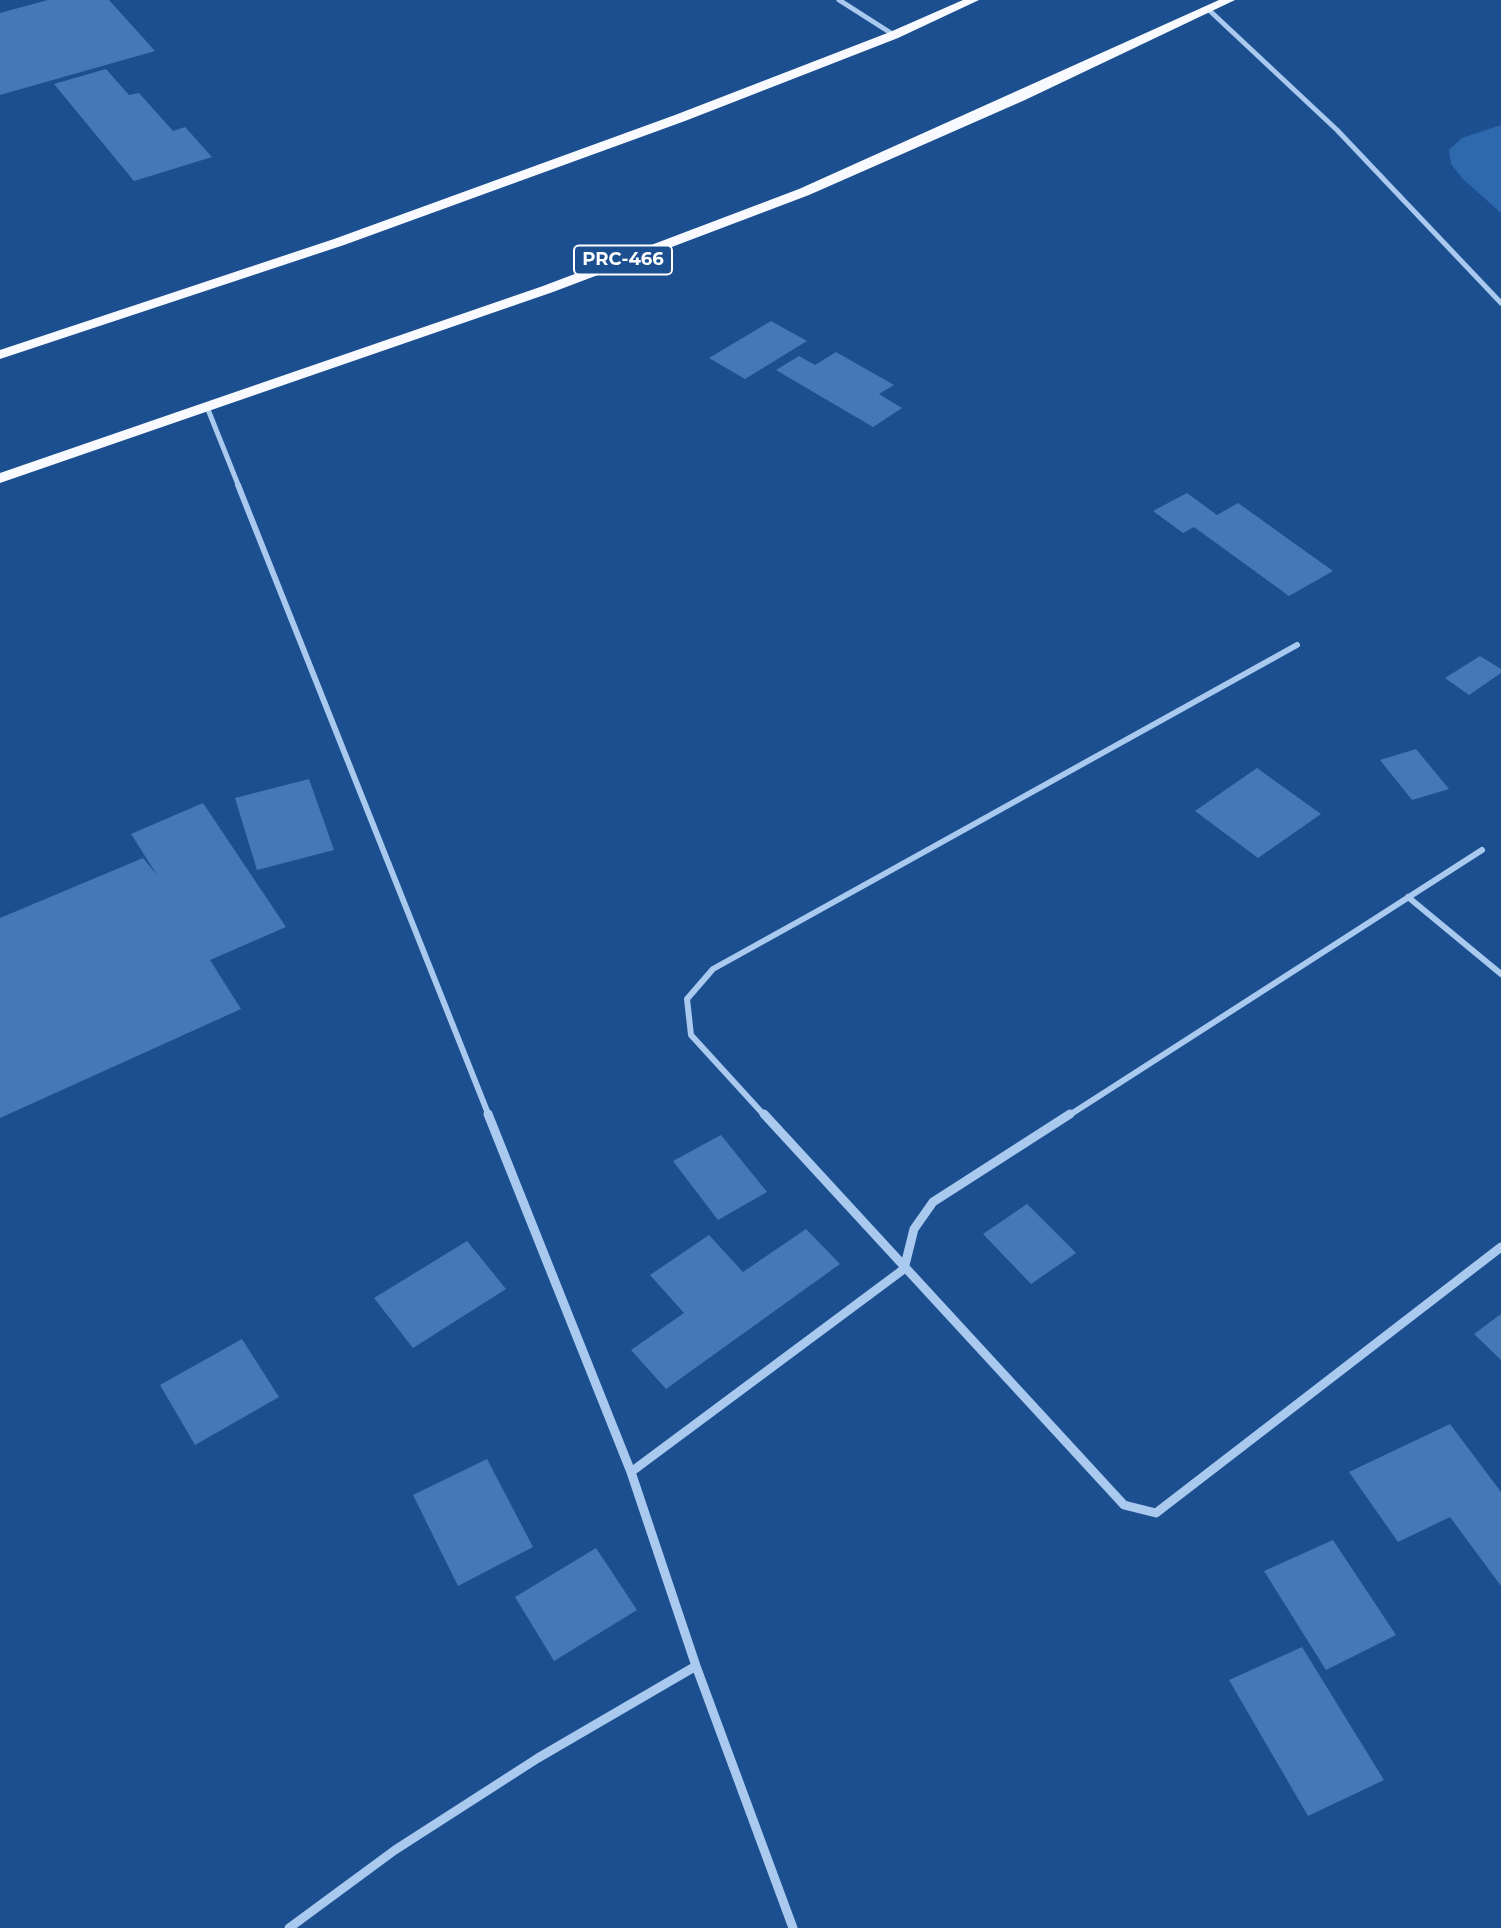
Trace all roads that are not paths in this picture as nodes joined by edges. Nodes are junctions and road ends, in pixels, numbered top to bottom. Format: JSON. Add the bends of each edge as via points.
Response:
{"nodes":[{"id":1,"x":839,"y":0,"type":"edge"},
{"id":2,"x":973,"y":0,"type":"edge"},
{"id":3,"x":1229,"y":0,"type":"edge"},
{"id":4,"x":1209,"y":10,"type":"junction"},
{"id":5,"x":894,"y":35,"type":"junction"},
{"id":6,"x":1501,"y":303,"type":"edge"},
{"id":7,"x":0,"y":355,"type":"edge"},
{"id":8,"x":207,"y":407,"type":"junction"},
{"id":9,"x":0,"y":478,"type":"edge"},
{"id":10,"x":1297,"y":645,"type":"dead end"},
{"id":11,"x":1482,"y":849,"type":"dead end"},
{"id":12,"x":1408,"y":897,"type":"junction"},
{"id":13,"x":1501,"y":974,"type":"edge"},
{"id":14,"x":1501,"y":1247,"type":"edge"},
{"id":15,"x":904,"y":1269,"type":"junction"},
{"id":16,"x":631,"y":1472,"type":"junction"},
{"id":17,"x":696,"y":1666,"type":"junction"},
{"id":18,"x":289,"y":1928,"type":"edge"},
{"id":19,"x":793,"y":1928,"type":"edge"}],
"edges":[{"from":1,"to":5,"type":"street"},
{"from":2,"to":5,"type":"highway"},
{"from":3,"to":4,"type":"highway","number":"PRC-466"},
{"from":4,"to":6,"type":"street","via":[[1346,140]]},
{"from":4,"to":8,"type":"highway","number":"PRC-466","via":[[804,192],[548,289]]},
{"from":5,"to":7,"type":"highway","via":[[339,242]]},
{"from":8,"to":9,"type":"highway","number":"PRC-466"},
{"from":8,"to":16,"type":"street"},
{"from":10,"to":15,"type":"street","via":[[713,969],[687,999],[691,1035]]},
{"from":11,"to":12,"type":"street"},
{"from":12,"to":13,"type":"street"},
{"from":12,"to":15,"type":"street","via":[[933,1202],[914,1230]]},
{"from":14,"to":15,"type":"street","via":[[1156,1513],[1124,1504]]},
{"from":15,"to":16,"type":"street"},
{"from":16,"to":17,"type":"street"},
{"from":17,"to":18,"type":"street","via":[[538,1758],[406,1843]]},
{"from":17,"to":19,"type":"street"}]}
